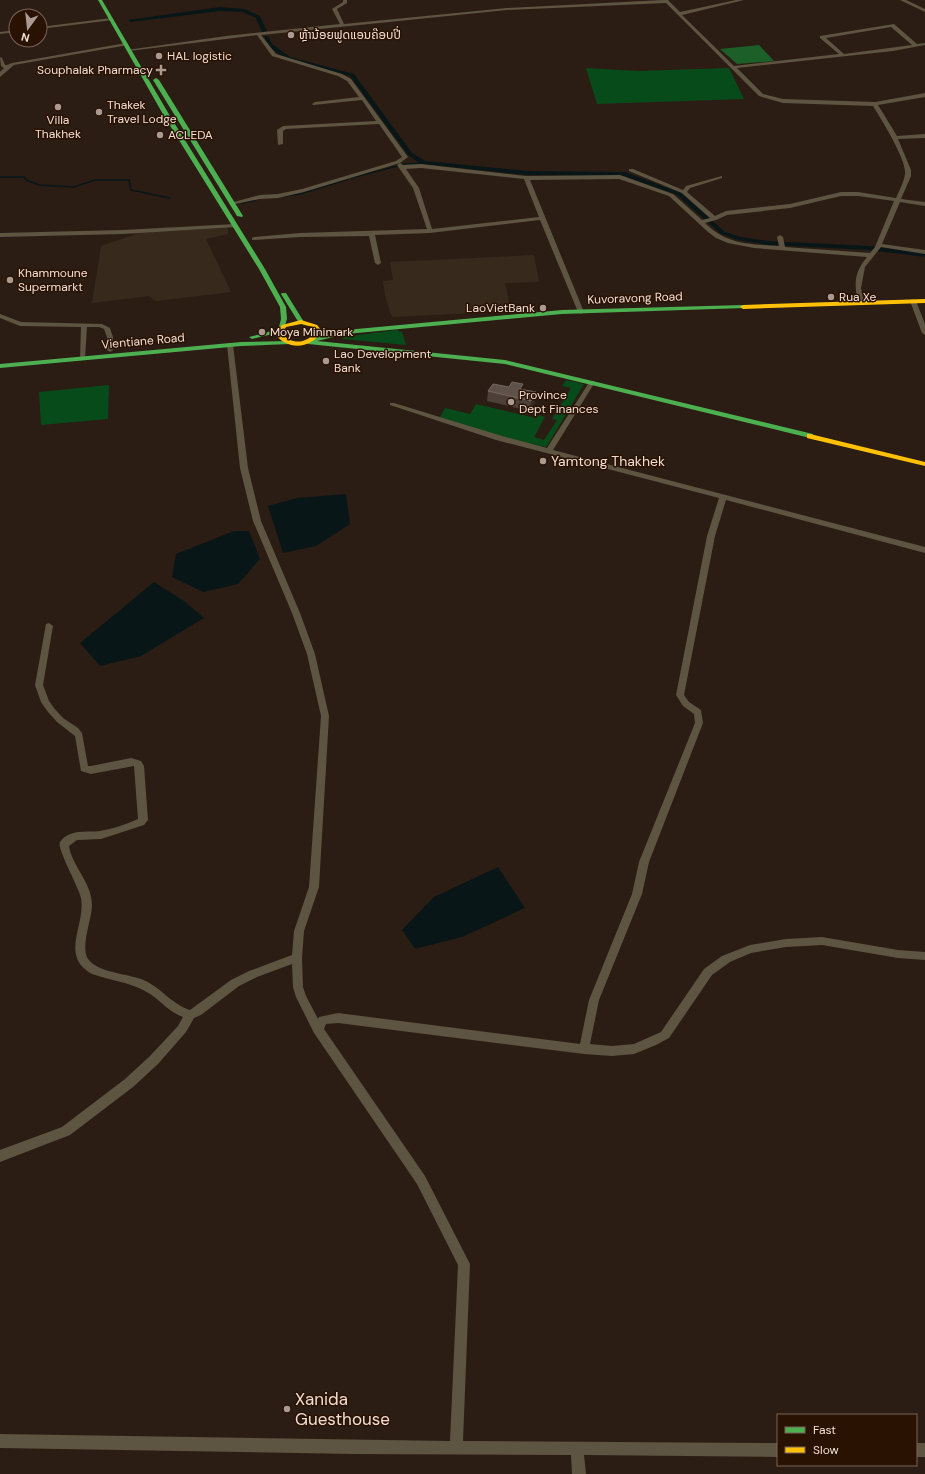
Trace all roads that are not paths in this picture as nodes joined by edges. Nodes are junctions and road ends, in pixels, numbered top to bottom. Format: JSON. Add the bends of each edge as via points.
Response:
{"nodes":[{"id":1,"x":100,"y":0,"type":"edge"},
{"id":2,"x":110,"y":0,"type":"edge"},
{"id":3,"x":345,"y":0,"type":"edge"},
{"id":4,"x":742,"y":0,"type":"edge"},
{"id":5,"x":902,"y":0,"type":"edge"},
{"id":6,"x":666,"y":1,"type":"edge"},
{"id":7,"x":518,"y":3,"type":"dead end"},
{"id":8,"x":529,"y":7,"type":"junction"},
{"id":9,"x":925,"y":11,"type":"edge"},
{"id":10,"x":679,"y":14,"type":"junction"},
{"id":11,"x":111,"y":19,"type":"junction"},
{"id":12,"x":343,"y":26,"type":"junction"},
{"id":13,"x":48,"y":27,"type":"edge"},
{"id":14,"x":258,"y":34,"type":"junction"},
{"id":15,"x":925,"y":44,"type":"edge"},
{"id":16,"x":916,"y":46,"type":"junction"},
{"id":17,"x":131,"y":48,"type":"junction"},
{"id":18,"x":843,"y":55,"type":"junction"},
{"id":19,"x":0,"y":58,"type":"edge"},
{"id":20,"x":8,"y":66,"type":"junction"},
{"id":21,"x":734,"y":67,"type":"junction"},
{"id":22,"x":0,"y":75,"type":"edge"},
{"id":23,"x":925,"y":95,"type":"edge"},
{"id":24,"x":363,"y":98,"type":"junction"},
{"id":25,"x":315,"y":104,"type":"dead end"},
{"id":26,"x":875,"y":104,"type":"junction"},
{"id":27,"x":380,"y":122,"type":"junction"},
{"id":28,"x":925,"y":136,"type":"edge"},
{"id":29,"x":895,"y":138,"type":"junction"},
{"id":30,"x":280,"y":144,"type":"dead end"},
{"id":31,"x":398,"y":162,"type":"junction"},
{"id":32,"x":403,"y":167,"type":"junction"},
{"id":33,"x":631,"y":170,"type":"dead end"},
{"id":34,"x":720,"y":177,"type":"dead end"},
{"id":35,"x":526,"y":178,"type":"junction"},
{"id":36,"x":684,"y":192,"type":"junction"},
{"id":37,"x":898,"y":200,"type":"junction"},
{"id":38,"x":232,"y":204,"type":"junction"},
{"id":39,"x":925,"y":204,"type":"edge"},
{"id":40,"x":543,"y":218,"type":"junction"},
{"id":41,"x":714,"y":219,"type":"junction"},
{"id":42,"x":701,"y":222,"type":"junction"},
{"id":43,"x":236,"y":226,"type":"junction"},
{"id":44,"x":430,"y":231,"type":"junction"},
{"id":45,"x":372,"y":234,"type":"junction"},
{"id":46,"x":0,"y":235,"type":"edge"},
{"id":47,"x":780,"y":237,"type":"dead end"},
{"id":48,"x":254,"y":239,"type":"junction"},
{"id":49,"x":782,"y":248,"type":"junction"},
{"id":50,"x":875,"y":250,"type":"junction"},
{"id":51,"x":925,"y":252,"type":"edge"},
{"id":52,"x":378,"y":263,"type":"dead end"},
{"id":53,"x":913,"y":301,"type":"junction"},
{"id":54,"x":925,"y":301,"type":"edge"},
{"id":55,"x":861,"y":303,"type":"junction"},
{"id":56,"x":581,"y":312,"type":"junction"},
{"id":57,"x":0,"y":316,"type":"edge"},
{"id":58,"x":301,"y":322,"type":"junction"},
{"id":59,"x":84,"y":325,"type":"junction"},
{"id":60,"x":315,"y":326,"type":"junction"},
{"id":61,"x":280,"y":329,"type":"junction"},
{"id":62,"x":346,"y":332,"type":"junction"},
{"id":63,"x":925,"y":333,"type":"edge"},
{"id":64,"x":311,"y":341,"type":"junction"},
{"id":65,"x":288,"y":343,"type":"junction"},
{"id":66,"x":230,"y":345,"type":"junction"},
{"id":67,"x":110,"y":350,"type":"junction"},
{"id":68,"x":82,"y":355,"type":"junction"},
{"id":69,"x":0,"y":360,"type":"edge"},
{"id":70,"x":0,"y":366,"type":"edge"},
{"id":71,"x":592,"y":382,"type":"junction"},
{"id":72,"x":392,"y":404,"type":"dead end"},
{"id":73,"x":548,"y":451,"type":"junction"},
{"id":74,"x":925,"y":464,"type":"edge"},
{"id":75,"x":724,"y":498,"type":"junction"},
{"id":76,"x":925,"y":550,"type":"edge"},
{"id":77,"x":49,"y":626,"type":"dead end"},
{"id":78,"x":925,"y":956,"type":"edge"},
{"id":79,"x":297,"y":958,"type":"junction"},
{"id":80,"x":190,"y":1015,"type":"junction"},
{"id":81,"x":318,"y":1030,"type":"junction"},
{"id":82,"x":584,"y":1049,"type":"junction"},
{"id":83,"x":0,"y":1156,"type":"edge"},
{"id":84,"x":0,"y":1441,"type":"edge"},
{"id":85,"x":456,"y":1448,"type":"junction"},
{"id":86,"x":577,"y":1449,"type":"junction"},
{"id":87,"x":777,"y":1450,"type":"edge"},
{"id":88,"x":579,"y":1474,"type":"edge"}],
"edges":[{"from":1,"to":11,"type":"main road"},
{"from":2,"to":17,"type":"main road"},
{"from":3,"to":12,"type":"street","via":[[345,3],[334,9]]},
{"from":4,"to":10,"type":"street"},
{"from":5,"to":9,"type":"street"},
{"from":6,"to":8,"type":"street"},
{"from":6,"to":10,"type":"street"},
{"from":7,"to":8,"type":"street"},
{"from":8,"to":12,"type":"street"},
{"from":10,"to":21,"type":"street"},
{"from":11,"to":13,"type":"street"},
{"from":11,"to":17,"type":"main road"},
{"from":12,"to":14,"type":"street"},
{"from":14,"to":17,"type":"street"},
{"from":14,"to":24,"type":"street","via":[[274,55],[340,75],[349,80]]},
{"from":15,"to":16,"type":"street"},
{"from":16,"to":18,"type":"street"},
{"from":16,"to":18,"type":"street","via":[[892,25],[822,37]]},
{"from":17,"to":20,"type":"street","via":[[19,62]]},
{"from":17,"to":38,"type":"main road"},
{"from":17,"to":43,"type":"main road","via":[[168,116]]},
{"from":18,"to":21,"type":"street"},
{"from":19,"to":20,"type":"street","via":[[3,66]]},
{"from":20,"to":22,"type":"street"},
{"from":21,"to":26,"type":"street","via":[[761,95],[775,100]]},
{"from":23,"to":26,"type":"street"},
{"from":24,"to":25,"type":"street"},
{"from":24,"to":27,"type":"street"},
{"from":26,"to":29,"type":"street"},
{"from":27,"to":30,"type":"street","via":[[285,127],[280,130]]},
{"from":27,"to":31,"type":"street","via":[[405,156]]},
{"from":28,"to":29,"type":"street"},
{"from":29,"to":37,"type":"street","via":[[908,170],[906,183]]},
{"from":31,"to":32,"type":"street"},
{"from":31,"to":38,"type":"street","via":[[304,190]]},
{"from":32,"to":35,"type":"street","via":[[421,166]]},
{"from":32,"to":44,"type":"street","via":[[410,175],[422,200]]},
{"from":33,"to":36,"type":"street"},
{"from":34,"to":36,"type":"street","via":[[688,187]]},
{"from":35,"to":40,"type":"street"},
{"from":35,"to":42,"type":"street","via":[[627,178],[671,195]]},
{"from":36,"to":41,"type":"street"},
{"from":37,"to":39,"type":"street"},
{"from":37,"to":41,"type":"street","via":[[841,194],[790,206],[726,213]]},
{"from":37,"to":50,"type":"street"},
{"from":38,"to":48,"type":"main road"},
{"from":40,"to":44,"type":"street"},
{"from":40,"to":56,"type":"street"},
{"from":41,"to":42,"type":"street"},
{"from":42,"to":49,"type":"street","via":[[718,237],[730,242]]},
{"from":43,"to":46,"type":"street"},
{"from":43,"to":61,"type":"main road","via":[[283,307],[284,319]]},
{"from":44,"to":45,"type":"street"},
{"from":45,"to":48,"type":"street","via":[[300,235]]},
{"from":45,"to":52,"type":"street"},
{"from":47,"to":49,"type":"street"},
{"from":48,"to":58,"type":"main road"},
{"from":49,"to":50,"type":"street"},
{"from":50,"to":51,"type":"street"},
{"from":50,"to":55,"type":"street","via":[[862,267],[858,281]]},
{"from":53,"to":54,"type":"main road","name":"Kuvoravong Road"},
{"from":53,"to":55,"type":"main road","name":"Kuvoravong Road"},
{"from":53,"to":63,"type":"street"},
{"from":55,"to":56,"type":"main road","name":"Kuvoravong Road"},
{"from":56,"to":62,"type":"main road","name":"Kuvoravong Road"},
{"from":57,"to":59,"type":"street","via":[[20,324]]},
{"from":58,"to":60,"type":"main road"},
{"from":58,"to":61,"type":"main road","via":[[290,323]]},
{"from":59,"to":67,"type":"street","via":[[107,328]]},
{"from":59,"to":68,"type":"street"},
{"from":60,"to":62,"type":"main road"},
{"from":60,"to":64,"type":"main road","via":[[319,331]]},
{"from":61,"to":65,"type":"main road","via":[[280,338]]},
{"from":61,"to":67,"type":"main road","via":[[236,339]]},
{"from":62,"to":64,"type":"main road"},
{"from":64,"to":65,"type":"main road","name":"Vientiane Road"},
{"from":64,"to":71,"type":"main road","via":[[505,362]]},
{"from":65,"to":66,"type":"main road","name":"Vientiane Road"},
{"from":66,"to":68,"type":"main road","name":"Vientiane Road"},
{"from":66,"to":79,"type":"street","via":[[244,464],[258,521],[311,654],[325,716],[314,887],[299,931]]},
{"from":67,"to":68,"type":"main road"},
{"from":68,"to":69,"type":"main road"},
{"from":68,"to":70,"type":"main road","name":"Vientiane Road"},
{"from":71,"to":73,"type":"street"},
{"from":71,"to":74,"type":"main road"},
{"from":72,"to":73,"type":"street"},
{"from":73,"to":75,"type":"street"},
{"from":75,"to":76,"type":"street"},
{"from":75,"to":82,"type":"street","via":[[711,536],[680,695],[686,704],[698,712],[699,723],[644,862],[637,894],[594,1000]]},
{"from":77,"to":80,"type":"street","via":[[39,685],[51,710],[79,735],[84,768],[91,770],[131,762],[138,763],[139,766],[143,820],[101,835],[75,836],[64,844],[86,897],[81,955],[87,966],[147,986],[182,1013]]},
{"from":78,"to":82,"type":"street","via":[[822,941],[750,949],[708,972],[665,1035],[634,1049]]},
{"from":79,"to":80,"type":"street","via":[[235,983]]},
{"from":79,"to":81,"type":"street","via":[[298,987]]},
{"from":80,"to":83,"type":"street","via":[[182,1029],[154,1060],[129,1083],[66,1131]]},
{"from":81,"to":82,"type":"street","via":[[323,1020],[338,1018]]},
{"from":81,"to":85,"type":"street","via":[[421,1180],[464,1264]]},
{"from":84,"to":85,"type":"street"},
{"from":85,"to":86,"type":"street"},
{"from":86,"to":87,"type":"street"},
{"from":86,"to":88,"type":"street"}]}
